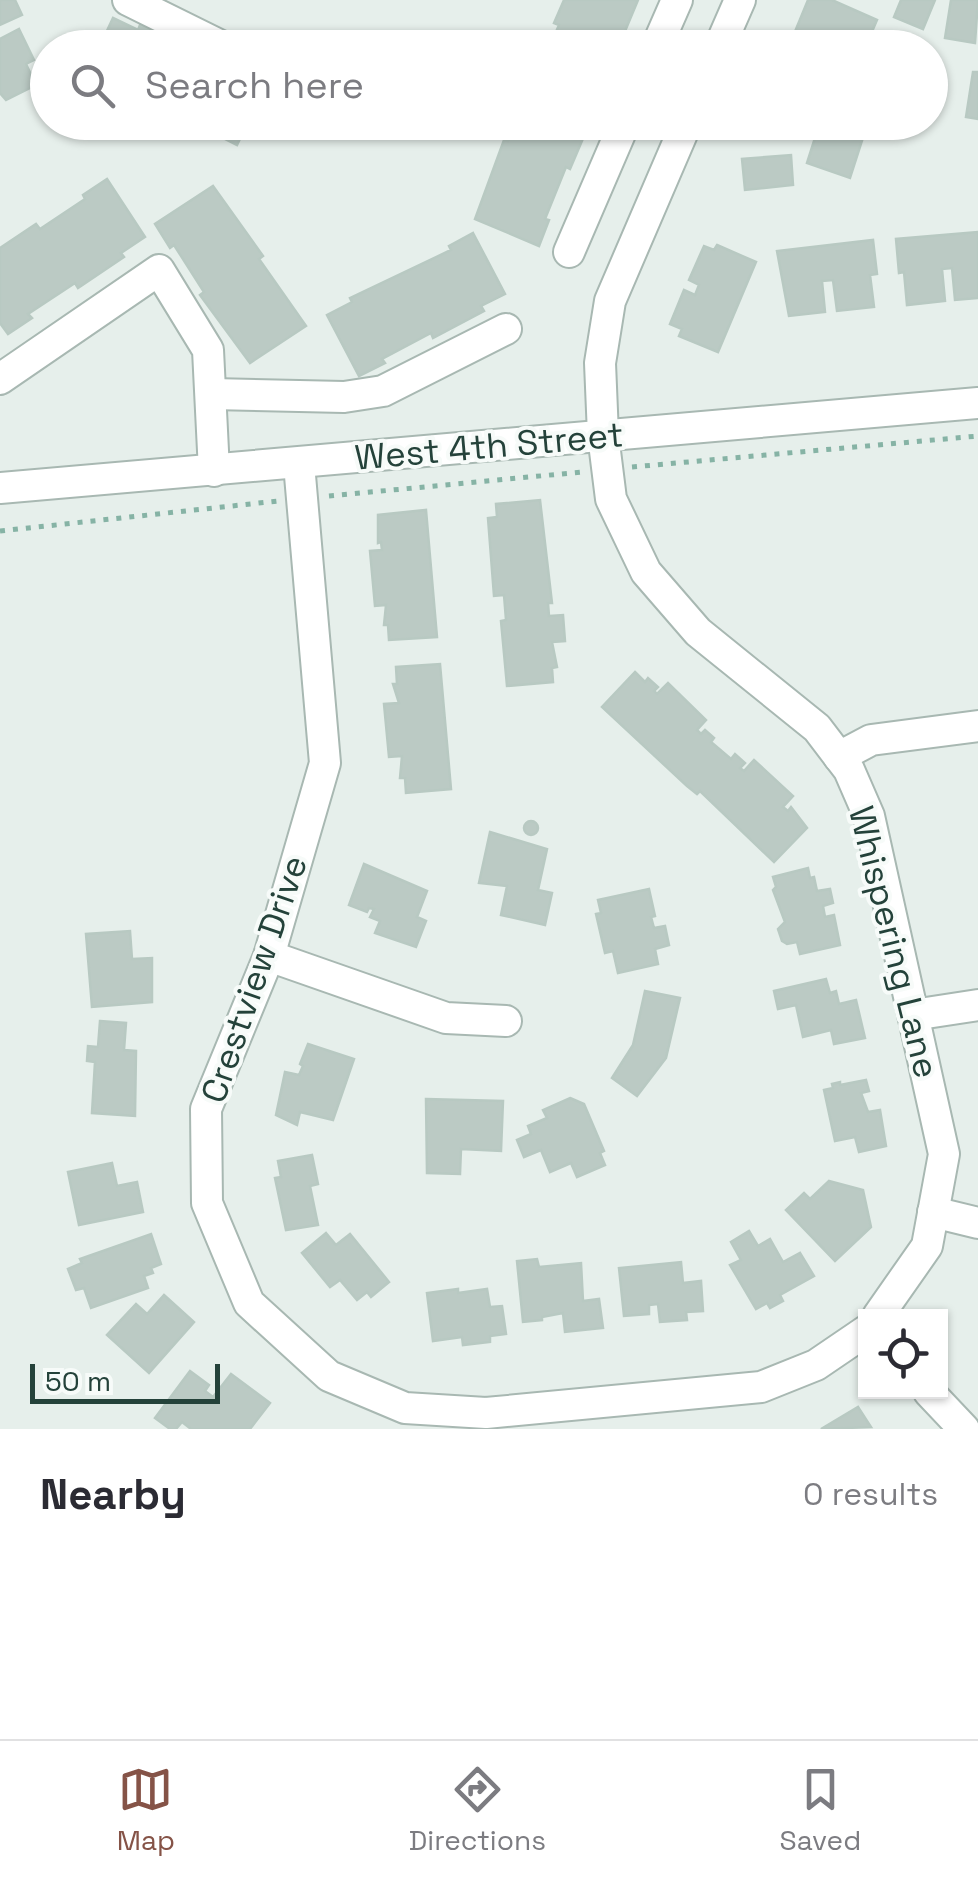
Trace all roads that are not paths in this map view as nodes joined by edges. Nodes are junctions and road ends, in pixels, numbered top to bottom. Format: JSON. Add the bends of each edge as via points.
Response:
{"nodes":[{"id":1,"x":128,"y":0,"type":"edge"},
{"id":2,"x":677,"y":0,"type":"edge"},
{"id":3,"x":740,"y":0,"type":"edge"},
{"id":4,"x":189,"y":30,"type":"edge"},
{"id":5,"x":664,"y":30,"type":"edge"},
{"id":6,"x":727,"y":30,"type":"edge"},
{"id":7,"x":616,"y":140,"type":"edge"},
{"id":8,"x":679,"y":140,"type":"edge"},
{"id":9,"x":569,"y":252,"type":"dead end"},
{"id":10,"x":506,"y":329,"type":"dead end"},
{"id":11,"x":0,"y":378,"type":"edge"},
{"id":12,"x":212,"y":394,"type":"junction"},
{"id":13,"x":978,"y":402,"type":"edge"},
{"id":14,"x":603,"y":435,"type":"junction"},
{"id":15,"x":298,"y":464,"type":"junction"},
{"id":16,"x":214,"y":471,"type":"junction"},
{"id":17,"x":1,"y":482,"type":"edge"},
{"id":18,"x":978,"y":726,"type":"edge"},
{"id":19,"x":840,"y":757,"type":"junction"},
{"id":20,"x":269,"y":956,"type":"junction"},
{"id":21,"x":978,"y":1005,"type":"edge"},
{"id":22,"x":913,"y":1015,"type":"junction"},
{"id":23,"x":506,"y":1021,"type":"dead end"},
{"id":24,"x":933,"y":1212,"type":"junction"},
{"id":25,"x":978,"y":1223,"type":"edge"},
{"id":26,"x":883,"y":1309,"type":"edge"},
{"id":27,"x":858,"y":1336,"type":"edge"},
{"id":28,"x":936,"y":1399,"type":"edge"},
{"id":29,"x":964,"y":1429,"type":"edge"}],
"edges":[{"from":1,"to":4,"type":"street"},
{"from":2,"to":5,"type":"street"},
{"from":3,"to":6,"type":"street"},
{"from":7,"to":9,"type":"street"},
{"from":8,"to":14,"type":"street","name":"Whispering Lane","via":[[610,301],[600,363]]},
{"from":10,"to":12,"type":"street","via":[[383,391]]},
{"from":11,"to":12,"type":"street","via":[[158,270],[208,350]]},
{"from":12,"to":16,"type":"street"},
{"from":13,"to":14,"type":"street","name":"West 4th Street"},
{"from":14,"to":15,"type":"street","name":"West 4th Street"},
{"from":14,"to":19,"type":"street","name":"Whispering Lane","via":[[611,499],[646,572],[698,632],[818,728]]},
{"from":15,"to":16,"type":"street","name":"West 4th Street"},
{"from":15,"to":20,"type":"street","name":"Crestview Drive","via":[[325,763]]},
{"from":16,"to":17,"type":"street","name":"West 4th Street"},
{"from":18,"to":19,"type":"street","via":[[871,740]]},
{"from":19,"to":22,"type":"street","name":"Whispering Lane","via":[[868,816]]},
{"from":20,"to":23,"type":"street","via":[[446,1018]]},
{"from":20,"to":27,"type":"street","name":"Crestview Drive","via":[[206,1108],[207,1203],[250,1302],[329,1376],[404,1408],[486,1413],[761,1387],[816,1365]]},
{"from":21,"to":22,"type":"street"},
{"from":22,"to":24,"type":"street","name":"Whispering Lane","via":[[944,1154]]},
{"from":24,"to":25,"type":"street"},
{"from":24,"to":26,"type":"street","name":"Whispering Lane","via":[[926,1246]]},
{"from":28,"to":29,"type":"street"}]}
